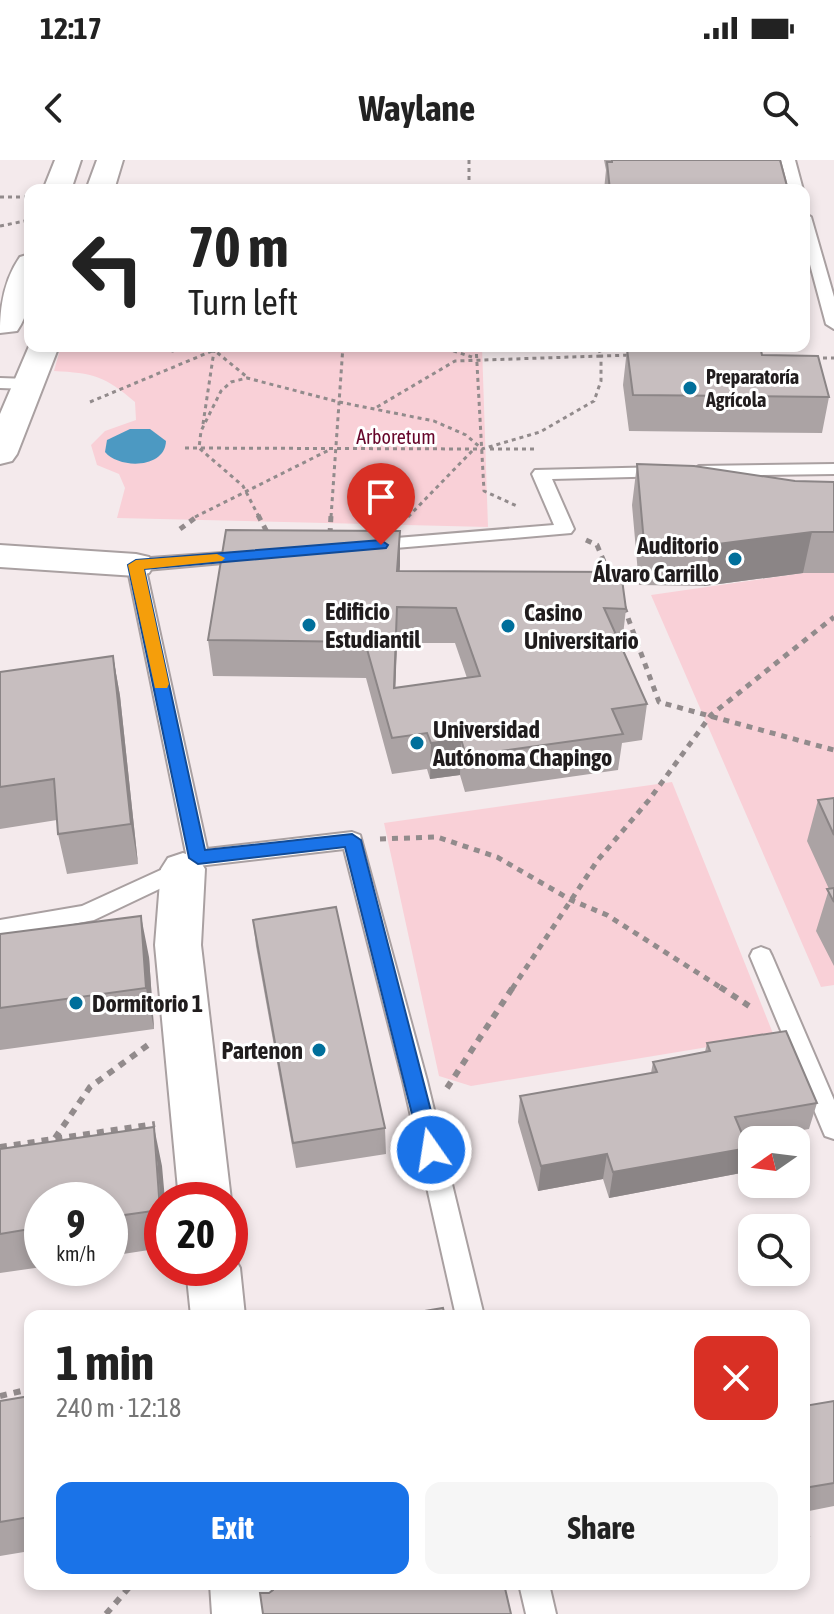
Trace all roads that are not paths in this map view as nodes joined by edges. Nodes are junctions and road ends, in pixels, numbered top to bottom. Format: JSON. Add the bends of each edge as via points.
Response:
{"nodes":[{"id":1,"x":68,"y":160,"type":"edge"},
{"id":2,"x":110,"y":160,"type":"edge"},
{"id":3,"x":788,"y":160,"type":"edge"},
{"id":4,"x":59,"y":184,"type":"edge"},
{"id":5,"x":102,"y":184,"type":"edge"},
{"id":6,"x":794,"y":184,"type":"edge"},
{"id":7,"x":810,"y":238,"type":"edge"},
{"id":8,"x":24,"y":278,"type":"edge"},
{"id":9,"x":834,"y":324,"type":"edge"},
{"id":10,"x":6,"y":325,"type":"dead end"},
{"id":11,"x":39,"y":352,"type":"edge"},
{"id":12,"x":60,"y":352,"type":"edge"},
{"id":13,"x":14,"y":384,"type":"edge"},
{"id":14,"x":0,"y":454,"type":"edge"},
{"id":15,"x":834,"y":469,"type":"edge"},
{"id":16,"x":358,"y":547,"type":"edge"},
{"id":17,"x":263,"y":554,"type":"edge"},
{"id":18,"x":0,"y":556,"type":"edge"},
{"id":19,"x":136,"y":565,"type":"junction"},
{"id":20,"x":190,"y":863,"type":"junction"},
{"id":21,"x":0,"y":929,"type":"edge"},
{"id":22,"x":761,"y":956,"type":"dead end"},
{"id":23,"x":834,"y":1129,"type":"edge"},
{"id":24,"x":203,"y":1182,"type":"edge"},
{"id":25,"x":215,"y":1286,"type":"edge"},
{"id":26,"x":217,"y":1310,"type":"edge"},
{"id":27,"x":469,"y":1310,"type":"edge"},
{"id":28,"x":241,"y":1590,"type":"edge"},
{"id":29,"x":535,"y":1590,"type":"edge"},
{"id":30,"x":243,"y":1614,"type":"edge"},
{"id":31,"x":541,"y":1614,"type":"edge"}],
"edges":[{"from":1,"to":4,"type":"street"},
{"from":2,"to":5,"type":"street"},
{"from":3,"to":6,"type":"lane"},
{"from":7,"to":9,"type":"lane"},
{"from":8,"to":10,"type":"street"},
{"from":11,"to":13,"type":"street"},
{"from":12,"to":13,"type":"street"},
{"from":13,"to":14,"type":"street"},
{"from":15,"to":16,"type":"lane","via":[[541,474],[565,529]]},
{"from":17,"to":19,"type":"lane"},
{"from":18,"to":19,"type":"street"},
{"from":19,"to":20,"type":"lane"},
{"from":20,"to":21,"type":"lane","via":[[86,914]]},
{"from":20,"to":24,"type":"street","via":[[178,945]]},
{"from":20,"to":27,"type":"lane","via":[[352,840]]},
{"from":22,"to":23,"type":"lane"},
{"from":25,"to":26,"type":"street"},
{"from":28,"to":30,"type":"street"},
{"from":29,"to":31,"type":"lane"}]}
